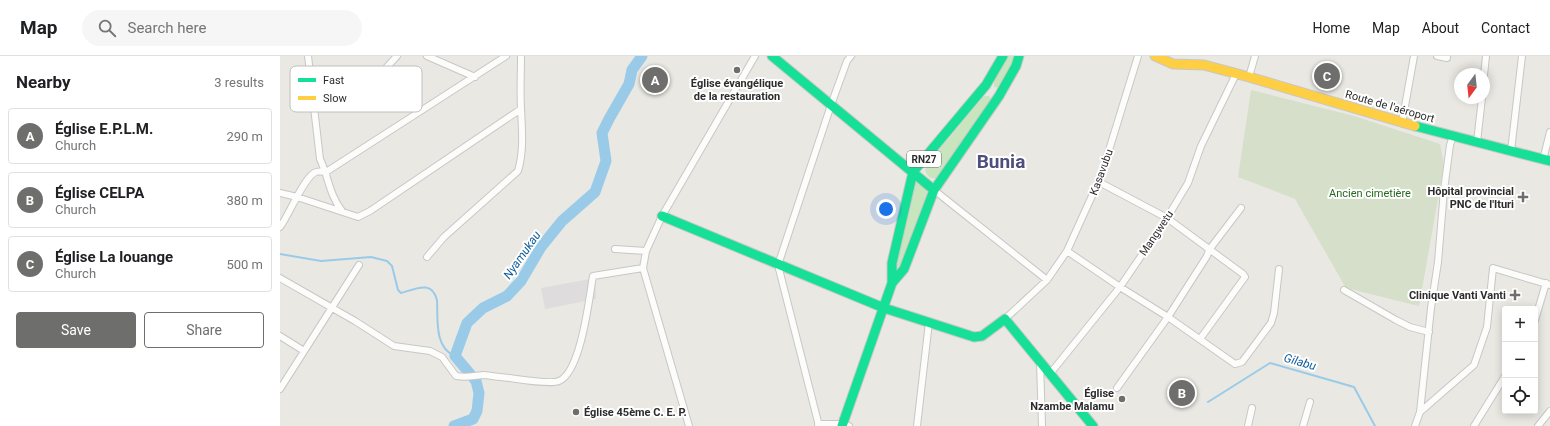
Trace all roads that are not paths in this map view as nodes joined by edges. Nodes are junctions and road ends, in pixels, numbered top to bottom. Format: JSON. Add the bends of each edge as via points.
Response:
{"nodes":[{"id":1,"x":308,"y":56,"type":"edge"},
{"id":2,"x":397,"y":56,"type":"edge"},
{"id":3,"x":427,"y":56,"type":"edge"},
{"id":4,"x":506,"y":56,"type":"edge"},
{"id":5,"x":520,"y":56,"type":"edge"},
{"id":6,"x":755,"y":56,"type":"edge"},
{"id":7,"x":772,"y":56,"type":"edge"},
{"id":8,"x":851,"y":56,"type":"edge"},
{"id":9,"x":1002,"y":56,"type":"edge"},
{"id":10,"x":1019,"y":56,"type":"edge"},
{"id":11,"x":1138,"y":56,"type":"edge"},
{"id":12,"x":1155,"y":56,"type":"edge"},
{"id":13,"x":1255,"y":56,"type":"edge"},
{"id":14,"x":1414,"y":56,"type":"edge"},
{"id":15,"x":1437,"y":56,"type":"edge"},
{"id":16,"x":1486,"y":56,"type":"edge"},
{"id":17,"x":1522,"y":56,"type":"edge"},
{"id":18,"x":1447,"y":58,"type":"dead end"},
{"id":19,"x":309,"y":66,"type":"edge"},
{"id":20,"x":388,"y":66,"type":"edge"},
{"id":21,"x":1485,"y":68,"type":"edge"},
{"id":22,"x":1236,"y":74,"type":"junction"},
{"id":23,"x":475,"y":77,"type":"junction"},
{"id":24,"x":1250,"y":77,"type":"junction"},
{"id":25,"x":986,"y":85,"type":"junction"},
{"id":26,"x":999,"y":96,"type":"junction"},
{"id":27,"x":831,"y":104,"type":"junction"},
{"id":28,"x":1481,"y":104,"type":"edge"},
{"id":29,"x":521,"y":109,"type":"junction"},
{"id":30,"x":422,"y":111,"type":"edge"},
{"id":31,"x":314,"y":112,"type":"edge"},
{"id":32,"x":420,"y":112,"type":"edge"},
{"id":33,"x":1402,"y":123,"type":"junction"},
{"id":34,"x":1550,"y":132,"type":"edge"},
{"id":35,"x":1453,"y":136,"type":"junction"},
{"id":36,"x":1477,"y":142,"type":"junction"},
{"id":37,"x":1511,"y":151,"type":"junction"},
{"id":38,"x":1547,"y":160,"type":"edge"},
{"id":39,"x":326,"y":172,"type":"junction"},
{"id":40,"x":913,"y":172,"type":"junction"},
{"id":41,"x":1099,"y":182,"type":"junction"},
{"id":42,"x":934,"y":190,"type":"junction"},
{"id":43,"x":280,"y":193,"type":"edge"},
{"id":44,"x":297,"y":197,"type":"junction"},
{"id":45,"x":1241,"y":208,"type":"dead end"},
{"id":46,"x":342,"y":211,"type":"junction"},
{"id":47,"x":662,"y":216,"type":"junction"},
{"id":48,"x":1167,"y":218,"type":"junction"},
{"id":49,"x":280,"y":227,"type":"edge"},
{"id":50,"x":615,"y":249,"type":"dead end"},
{"id":51,"x":1209,"y":250,"type":"junction"},
{"id":52,"x":646,"y":251,"type":"junction"},
{"id":53,"x":1067,"y":251,"type":"junction"},
{"id":54,"x":427,"y":257,"type":"dead end"},
{"id":55,"x":359,"y":265,"type":"dead end"},
{"id":56,"x":778,"y":266,"type":"junction"},
{"id":57,"x":643,"y":268,"type":"junction"},
{"id":58,"x":1279,"y":269,"type":"dead end"},
{"id":59,"x":280,"y":278,"type":"edge"},
{"id":60,"x":1047,"y":280,"type":"junction"},
{"id":61,"x":892,"y":283,"type":"junction"},
{"id":62,"x":1548,"y":284,"type":"edge"},
{"id":63,"x":1120,"y":287,"type":"junction"},
{"id":64,"x":1344,"y":290,"type":"dead end"},
{"id":65,"x":333,"y":308,"type":"junction"},
{"id":66,"x":884,"y":308,"type":"junction"},
{"id":67,"x":1538,"y":312,"type":"edge"},
{"id":68,"x":1168,"y":317,"type":"junction"},
{"id":69,"x":1005,"y":319,"type":"junction"},
{"id":70,"x":929,"y":322,"type":"junction"},
{"id":71,"x":1429,"y":332,"type":"junction"},
{"id":72,"x":280,"y":336,"type":"edge"},
{"id":73,"x":1200,"y":339,"type":"junction"},
{"id":74,"x":304,"y":351,"type":"junction"},
{"id":75,"x":1040,"y":362,"type":"junction"},
{"id":76,"x":1049,"y":375,"type":"junction"},
{"id":77,"x":1504,"y":378,"type":"edge"},
{"id":78,"x":1117,"y":388,"type":"dead end"},
{"id":79,"x":280,"y":389,"type":"edge"},
{"id":80,"x":1310,"y":402,"type":"dead end"},
{"id":81,"x":1252,"y":408,"type":"dead end"},
{"id":82,"x":1550,"y":411,"type":"edge"},
{"id":83,"x":1420,"y":412,"type":"junction"},
{"id":84,"x":818,"y":425,"type":"edge"},
{"id":85,"x":845,"y":425,"type":"edge"},
{"id":86,"x":689,"y":426,"type":"edge"},
{"id":87,"x":917,"y":426,"type":"edge"},
{"id":88,"x":1042,"y":426,"type":"edge"},
{"id":89,"x":1093,"y":426,"type":"edge"},
{"id":90,"x":1248,"y":426,"type":"edge"},
{"id":91,"x":1303,"y":426,"type":"edge"},
{"id":92,"x":1415,"y":426,"type":"edge"},
{"id":93,"x":1474,"y":426,"type":"edge"},
{"id":94,"x":1538,"y":426,"type":"edge"}],
"edges":[{"from":1,"to":19,"type":"street"},
{"from":2,"to":20,"type":"street"},
{"from":3,"to":23,"type":"street"},
{"from":4,"to":23,"type":"street"},
{"from":5,"to":29,"type":"street"},
{"from":6,"to":47,"type":"street"},
{"from":7,"to":27,"type":"street"},
{"from":8,"to":27,"type":"street"},
{"from":9,"to":25,"type":"street","number":"RN27"},
{"from":10,"to":26,"type":"street","number":"RN27"},
{"from":11,"to":41,"type":"street","name":"Kasavubu"},
{"from":12,"to":22,"type":"street","name":"Route de l'aéroport","via":[[1173,64],[1204,65]]},
{"from":13,"to":24,"type":"street"},
{"from":14,"to":33,"type":"street"},
{"from":15,"to":18,"type":"street"},
{"from":16,"to":21,"type":"street"},
{"from":17,"to":37,"type":"street"},
{"from":22,"to":24,"type":"street","name":"Route de l'aéroport"},
{"from":22,"to":48,"type":"street","name":"Mangwetu","via":[[1201,146],[1188,183]]},
{"from":23,"to":30,"type":"street"},
{"from":24,"to":33,"type":"street","name":"Route de l'aéroport"},
{"from":25,"to":26,"type":"street"},
{"from":25,"to":40,"type":"street","number":"RN27"},
{"from":26,"to":42,"type":"street","number":"RN27"},
{"from":27,"to":40,"type":"street"},
{"from":27,"to":56,"type":"street"},
{"from":28,"to":36,"type":"street"},
{"from":29,"to":46,"type":"street","via":[[370,211],[358,217]]},
{"from":29,"to":54,"type":"street","via":[[523,131],[518,171],[444,237]]},
{"from":31,"to":39,"type":"street","via":[[320,159]]},
{"from":32,"to":39,"type":"street"},
{"from":33,"to":35,"type":"street","name":"Route de l'aéroport"},
{"from":34,"to":38,"type":"street"},
{"from":35,"to":36,"type":"street","name":"Route de l'aéroport"},
{"from":35,"to":71,"type":"street","via":[[1444,190]]},
{"from":36,"to":37,"type":"street","name":"Route de l'aéroport"},
{"from":37,"to":38,"type":"street","name":"Route de l'aéroport"},
{"from":39,"to":44,"type":"street","via":[[317,171],[308,177]]},
{"from":39,"to":46,"type":"street","via":[[335,202]]},
{"from":40,"to":42,"type":"street"},
{"from":40,"to":61,"type":"street","number":"RN27","via":[[892,263]]},
{"from":41,"to":48,"type":"street"},
{"from":41,"to":53,"type":"street","name":"Kasavubu"},
{"from":42,"to":60,"type":"street"},
{"from":42,"to":61,"type":"street","number":"RN27","via":[[904,269]]},
{"from":43,"to":44,"type":"street"},
{"from":44,"to":46,"type":"street"},
{"from":44,"to":49,"type":"street"},
{"from":45,"to":51,"type":"street"},
{"from":47,"to":52,"type":"street"},
{"from":47,"to":56,"type":"street"},
{"from":48,"to":51,"type":"street"},
{"from":48,"to":63,"type":"street","name":"Mangwetu"},
{"from":50,"to":52,"type":"street"},
{"from":51,"to":68,"type":"street"},
{"from":51,"to":73,"type":"street","via":[[1245,277]]},
{"from":52,"to":57,"type":"street"},
{"from":53,"to":60,"type":"street","name":"Kasavubu"},
{"from":53,"to":63,"type":"street"},
{"from":55,"to":65,"type":"street"},
{"from":56,"to":66,"type":"street"},
{"from":56,"to":84,"type":"street"},
{"from":57,"to":65,"type":"street","via":[[593,276],[578,351],[566,376],[558,381],[483,375],[469,378],[456,376],[442,357],[434,353],[394,346]]},
{"from":57,"to":86,"type":"street"},
{"from":58,"to":73,"type":"street","via":[[1271,323],[1242,362],[1235,364]]},
{"from":59,"to":65,"type":"street"},
{"from":60,"to":69,"type":"street","name":"Kasavubu"},
{"from":61,"to":66,"type":"street","number":"RN27"},
{"from":62,"to":67,"type":"street"},
{"from":62,"to":83,"type":"street","via":[[1493,268],[1487,327],[1474,365]]},
{"from":63,"to":68,"type":"street"},
{"from":63,"to":76,"type":"street","name":"Mangwetu"},
{"from":64,"to":71,"type":"street","via":[[1410,327]]},
{"from":65,"to":74,"type":"street"},
{"from":66,"to":70,"type":"street"},
{"from":66,"to":85,"type":"street","number":"RN27"},
{"from":68,"to":73,"type":"street"},
{"from":68,"to":78,"type":"street"},
{"from":69,"to":70,"type":"street","via":[[982,336],[974,337]]},
{"from":69,"to":75,"type":"street"},
{"from":70,"to":87,"type":"street"},
{"from":71,"to":83,"type":"street"},
{"from":72,"to":74,"type":"street"},
{"from":74,"to":79,"type":"street"},
{"from":75,"to":76,"type":"street"},
{"from":75,"to":88,"type":"street"},
{"from":76,"to":89,"type":"street"},
{"from":77,"to":93,"type":"street"},
{"from":80,"to":91,"type":"street"},
{"from":81,"to":90,"type":"street"},
{"from":82,"to":94,"type":"street"},
{"from":83,"to":92,"type":"street"},
{"from":84,"to":85,"type":"street"}]}
